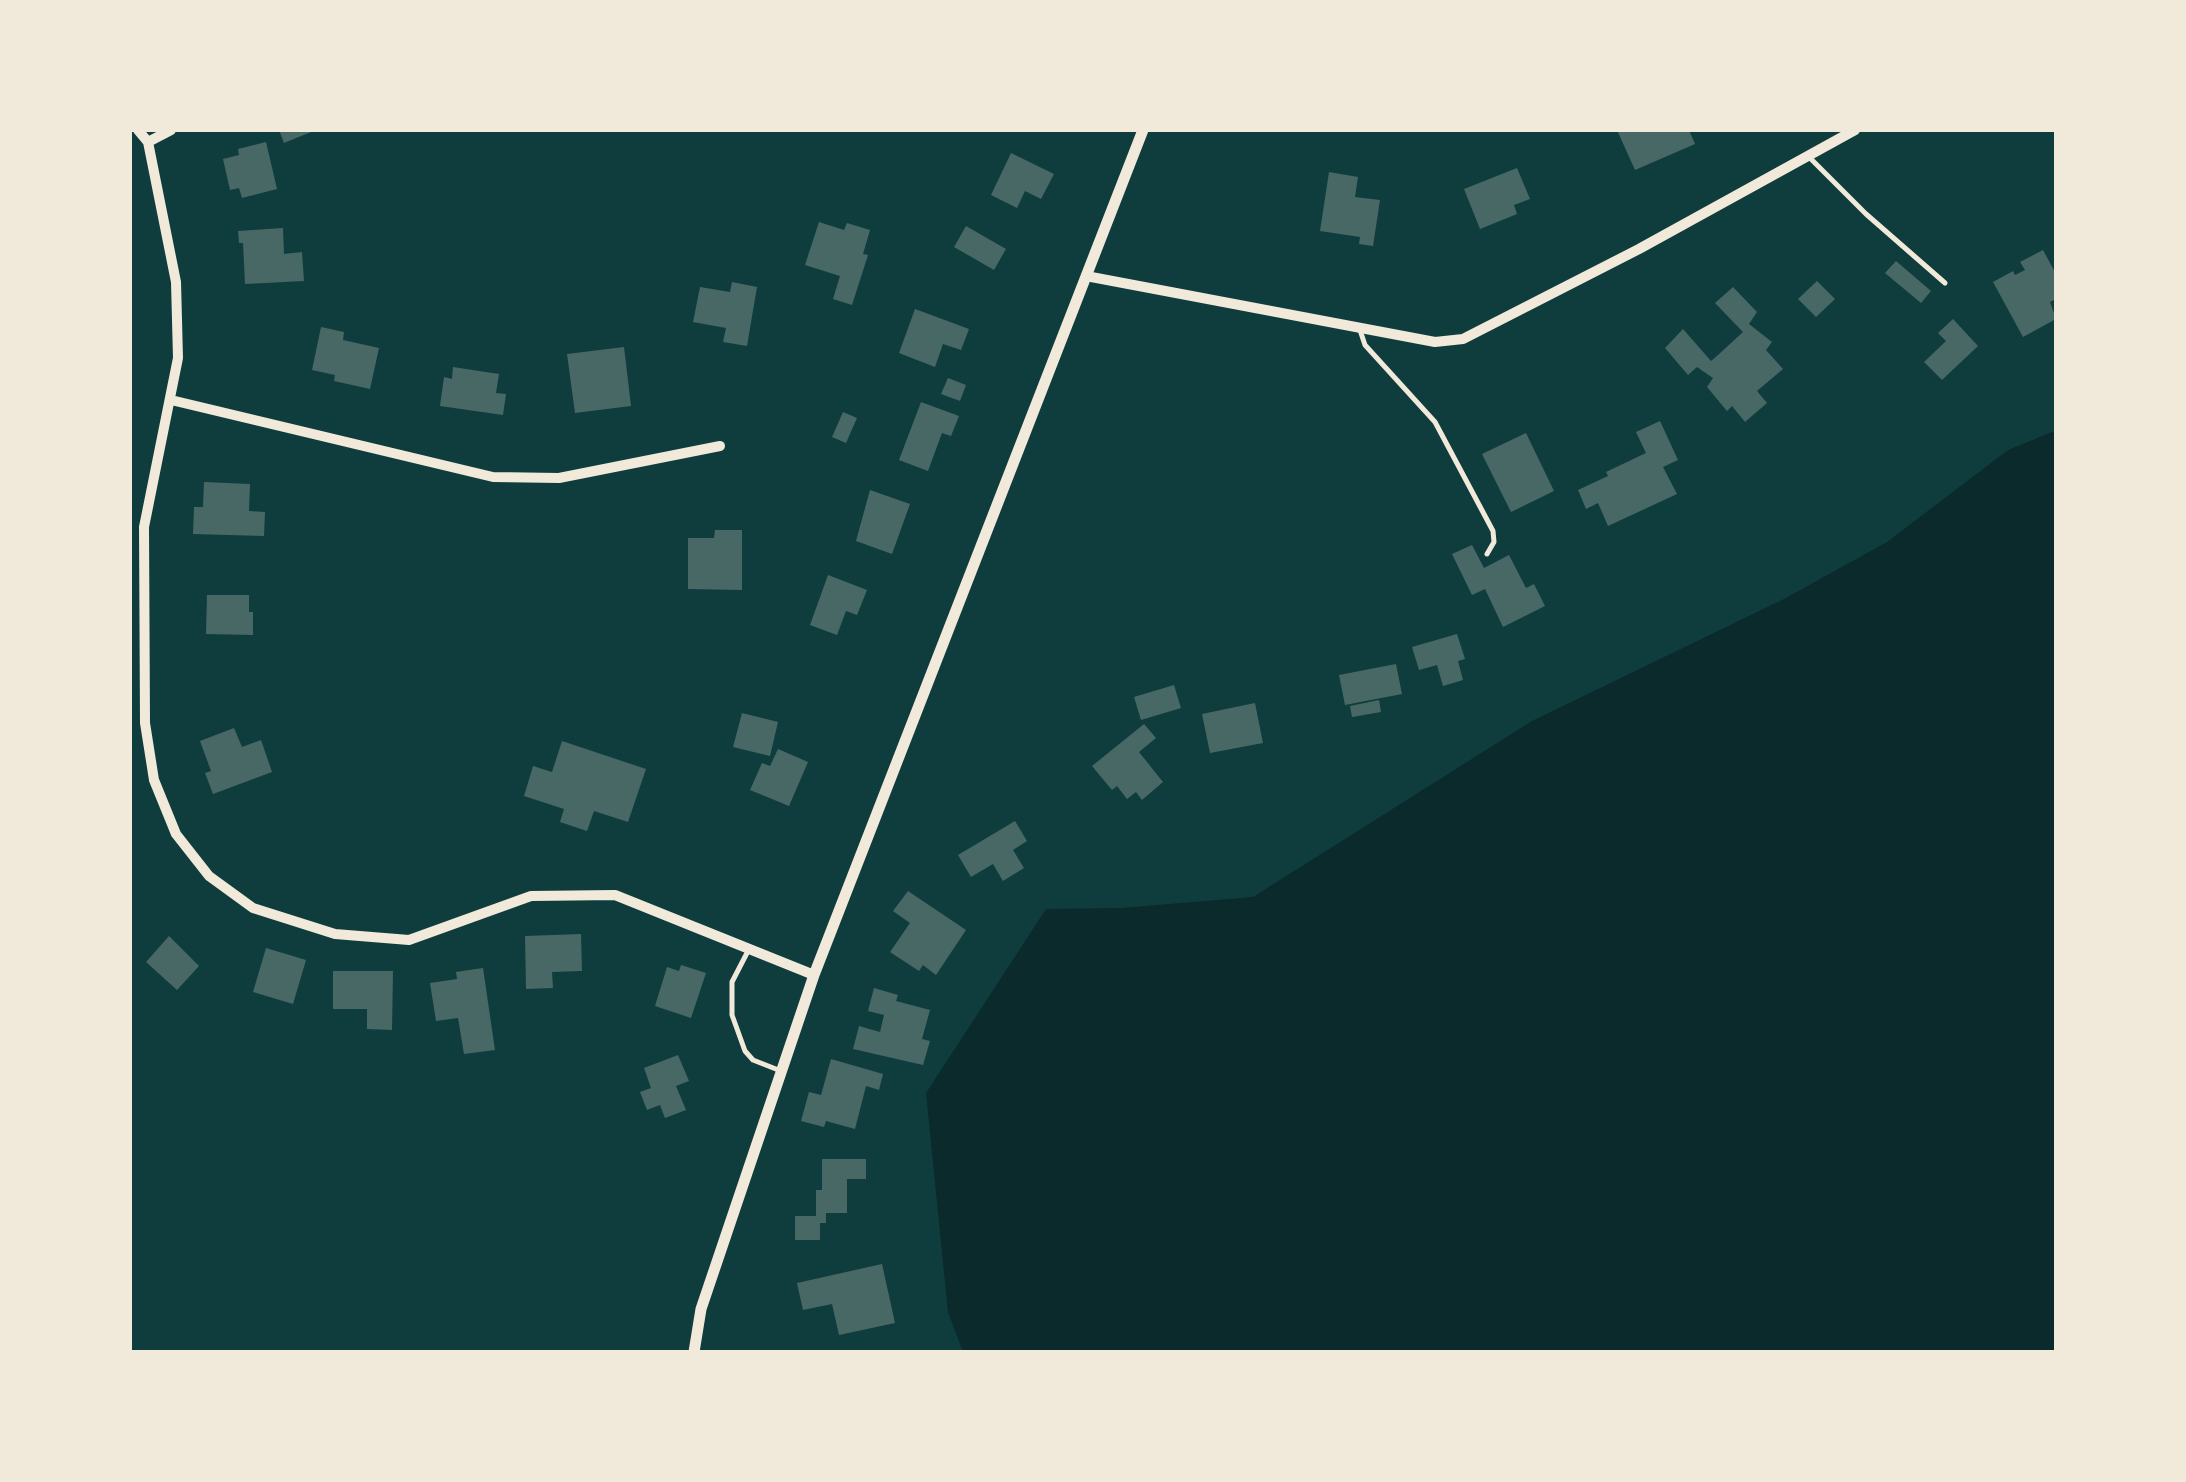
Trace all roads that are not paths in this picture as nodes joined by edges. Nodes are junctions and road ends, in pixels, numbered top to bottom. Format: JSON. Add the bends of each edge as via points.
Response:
{"nodes":[{"id":1,"x":138,"y":130,"type":"edge"},
{"id":2,"x":171,"y":130,"type":"edge"},
{"id":3,"x":1143,"y":130,"type":"edge"},
{"id":4,"x":1855,"y":130,"type":"edge"},
{"id":5,"x":148,"y":142,"type":"junction"},
{"id":6,"x":1808,"y":156,"type":"junction"},
{"id":7,"x":1086,"y":276,"type":"junction"},
{"id":8,"x":1945,"y":283,"type":"dead end"},
{"id":9,"x":1359,"y":327,"type":"junction"},
{"id":10,"x":171,"y":400,"type":"junction"},
{"id":11,"x":720,"y":446,"type":"dead end"},
{"id":12,"x":1487,"y":554,"type":"dead end"},
{"id":13,"x":750,"y":949,"type":"junction"},
{"id":14,"x":814,"y":974,"type":"junction"},
{"id":15,"x":781,"y":1071,"type":"junction"},
{"id":16,"x":694,"y":1352,"type":"edge"}],
"edges":[{"from":1,"to":5,"type":"street"},
{"from":2,"to":5,"type":"street"},
{"from":3,"to":7,"type":"street"},
{"from":4,"to":6,"type":"street"},
{"from":5,"to":10,"type":"street","via":[[176,282],[178,358]]},
{"from":6,"to":8,"type":"lane"},
{"from":6,"to":9,"type":"street","via":[[1463,339],[1435,342]]},
{"from":7,"to":9,"type":"street"},
{"from":7,"to":14,"type":"street"},
{"from":9,"to":12,"type":"lane","via":[[1366,345],[1435,422],[1492,531]]},
{"from":10,"to":11,"type":"street","via":[[493,476],[559,478]]},
{"from":10,"to":13,"type":"street","via":[[144,527],[145,723],[154,780],[176,834],[210,876],[253,908],[335,934],[409,940],[531,896],[615,894]]},
{"from":13,"to":14,"type":"street"},
{"from":13,"to":15,"type":"lane","via":[[732,982],[732,1015],[745,1051]]},
{"from":14,"to":15,"type":"street"},
{"from":15,"to":16,"type":"street","via":[[701,1310]]}]}
